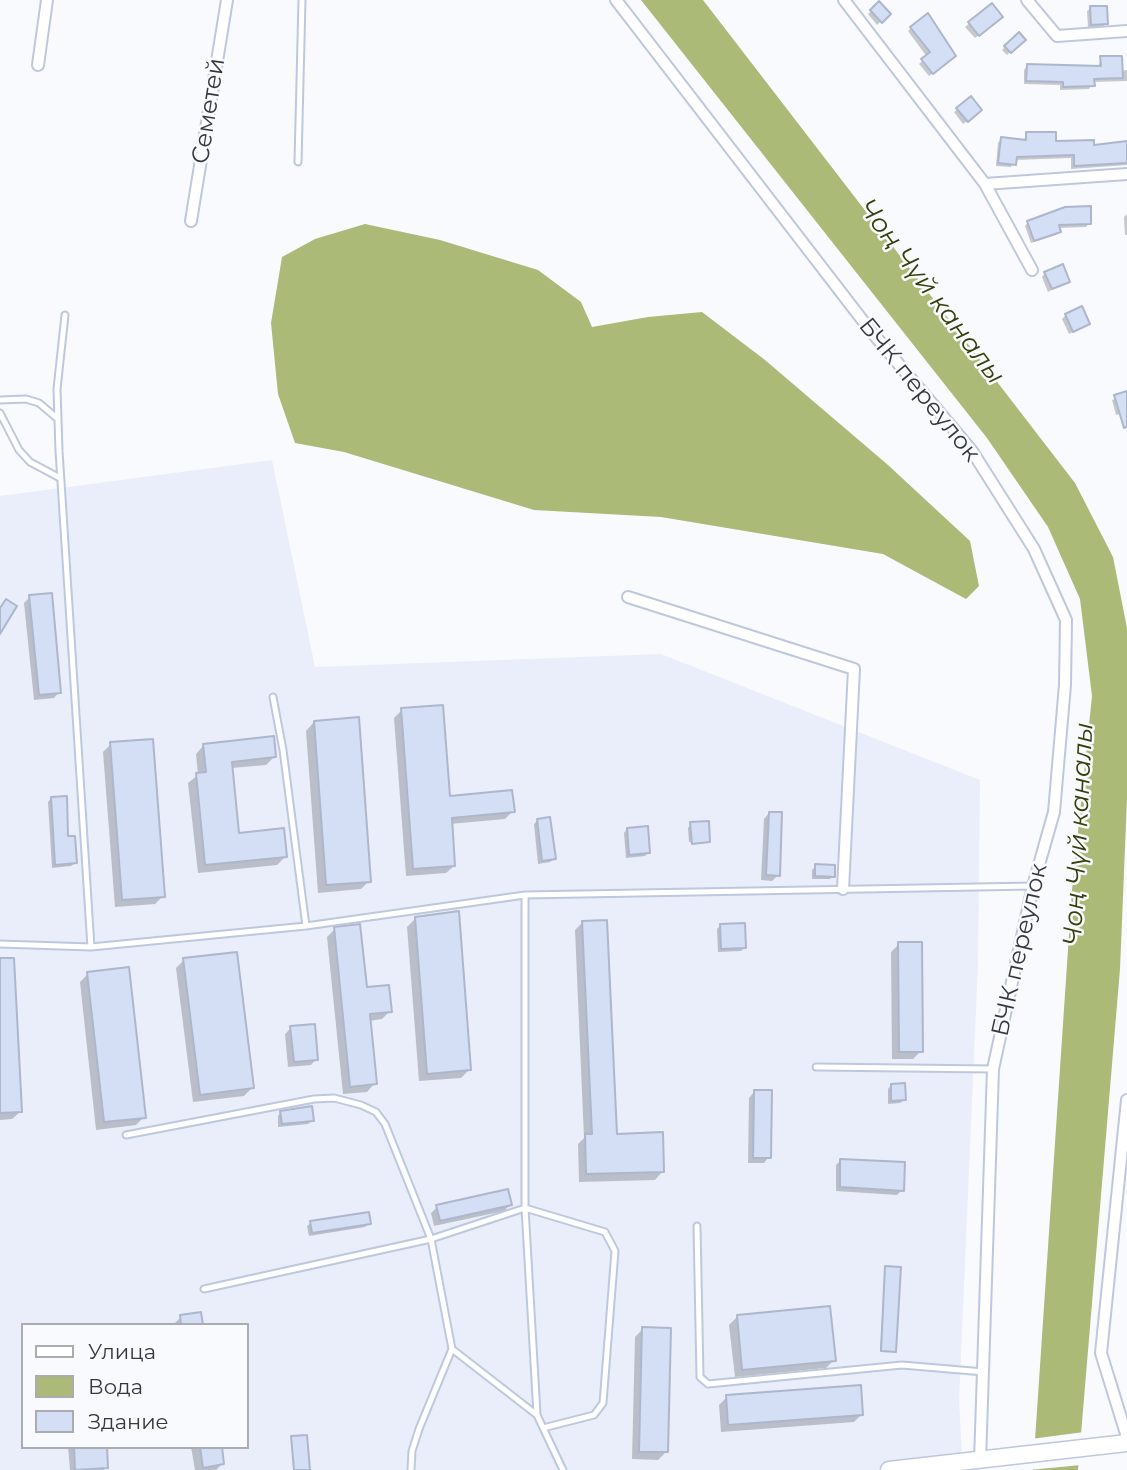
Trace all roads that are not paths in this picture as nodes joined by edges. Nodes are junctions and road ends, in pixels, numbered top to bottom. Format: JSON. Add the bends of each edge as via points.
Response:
{"nodes":[{"id":1,"x":47,"y":0,"type":"edge"},
{"id":2,"x":227,"y":0,"type":"edge"},
{"id":3,"x":302,"y":0,"type":"edge"},
{"id":4,"x":616,"y":0,"type":"edge"},
{"id":5,"x":844,"y":0,"type":"edge"},
{"id":6,"x":1027,"y":0,"type":"edge"},
{"id":7,"x":1127,"y":32,"type":"edge"},
{"id":8,"x":38,"y":65,"type":"dead end"},
{"id":9,"x":298,"y":162,"type":"dead end"},
{"id":10,"x":1127,"y":174,"type":"edge"},
{"id":11,"x":985,"y":184,"type":"junction"},
{"id":12,"x":191,"y":221,"type":"dead end"},
{"id":13,"x":1032,"y":270,"type":"dead end"},
{"id":14,"x":65,"y":315,"type":"dead end"},
{"id":15,"x":0,"y":400,"type":"edge"},
{"id":16,"x":0,"y":412,"type":"edge"},
{"id":17,"x":58,"y":419,"type":"junction"},
{"id":18,"x":60,"y":478,"type":"junction"},
{"id":19,"x":628,"y":597,"type":"dead end"},
{"id":20,"x":273,"y":697,"type":"dead end"},
{"id":21,"x":1033,"y":886,"type":"junction"},
{"id":22,"x":842,"y":889,"type":"junction"},
{"id":23,"x":525,"y":895,"type":"junction"},
{"id":24,"x":306,"y":926,"type":"junction"},
{"id":25,"x":0,"y":944,"type":"edge"},
{"id":26,"x":91,"y":947,"type":"junction"},
{"id":27,"x":816,"y":1067,"type":"dead end"},
{"id":28,"x":993,"y":1069,"type":"junction"},
{"id":29,"x":1127,"y":1100,"type":"edge"},
{"id":30,"x":126,"y":1135,"type":"dead end"},
{"id":31,"x":525,"y":1208,"type":"junction"},
{"id":32,"x":697,"y":1226,"type":"dead end"},
{"id":33,"x":431,"y":1239,"type":"junction"},
{"id":34,"x":204,"y":1289,"type":"dead end"},
{"id":35,"x":452,"y":1349,"type":"junction"},
{"id":36,"x":984,"y":1372,"type":"junction"},
{"id":37,"x":537,"y":1415,"type":"junction"},
{"id":38,"x":543,"y":1428,"type":"junction"},
{"id":39,"x":1127,"y":1437,"type":"edge"},
{"id":40,"x":1127,"y":1443,"type":"edge"},
{"id":41,"x":980,"y":1461,"type":"junction"},
{"id":42,"x":411,"y":1470,"type":"edge"},
{"id":43,"x":563,"y":1470,"type":"edge"},
{"id":44,"x":889,"y":1470,"type":"edge"}],
"edges":[{"from":1,"to":8,"type":"street"},
{"from":2,"to":12,"type":"street","name":"Семетей"},
{"from":3,"to":9,"type":"lane"},
{"from":4,"to":21,"type":"street","name":"БЧК переулок","via":[[870,330],[972,451],[1034,549],[1066,620],[1054,811]]},
{"from":5,"to":11,"type":"street"},
{"from":6,"to":7,"type":"street","via":[[1057,36]]},
{"from":10,"to":11,"type":"street"},
{"from":11,"to":13,"type":"street"},
{"from":14,"to":17,"type":"lane"},
{"from":15,"to":17,"type":"lane","via":[[39,403]]},
{"from":16,"to":18,"type":"lane","via":[[19,450],[30,462]]},
{"from":17,"to":18,"type":"lane"},
{"from":18,"to":26,"type":"lane"},
{"from":19,"to":22,"type":"street","via":[[854,669]]},
{"from":20,"to":24,"type":"lane"},
{"from":21,"to":22,"type":"lane"},
{"from":21,"to":28,"type":"street","name":"БЧК переулок"},
{"from":22,"to":23,"type":"lane"},
{"from":23,"to":24,"type":"lane"},
{"from":23,"to":31,"type":"lane"},
{"from":24,"to":26,"type":"lane"},
{"from":25,"to":26,"type":"lane"},
{"from":27,"to":28,"type":"lane"},
{"from":28,"to":36,"type":"street","name":"БЧК переулок"},
{"from":29,"to":39,"type":"street","via":[[1101,1353]]},
{"from":30,"to":33,"type":"lane","via":[[314,1099],[334,1098],[361,1105],[376,1112],[385,1124]]},
{"from":31,"to":33,"type":"lane"},
{"from":31,"to":37,"type":"lane"},
{"from":31,"to":38,"type":"lane","via":[[605,1232],[615,1251],[603,1403],[594,1415]]},
{"from":32,"to":36,"type":"lane","via":[[700,1377],[708,1384],[902,1366]]},
{"from":33,"to":34,"type":"lane"},
{"from":33,"to":35,"type":"lane"},
{"from":35,"to":37,"type":"lane"},
{"from":35,"to":42,"type":"lane","via":[[419,1429]]},
{"from":36,"to":41,"type":"street","name":"БЧК переулок"},
{"from":37,"to":38,"type":"lane"},
{"from":38,"to":43,"type":"lane"},
{"from":40,"to":41,"type":"main road"},
{"from":41,"to":44,"type":"main road"}]}
